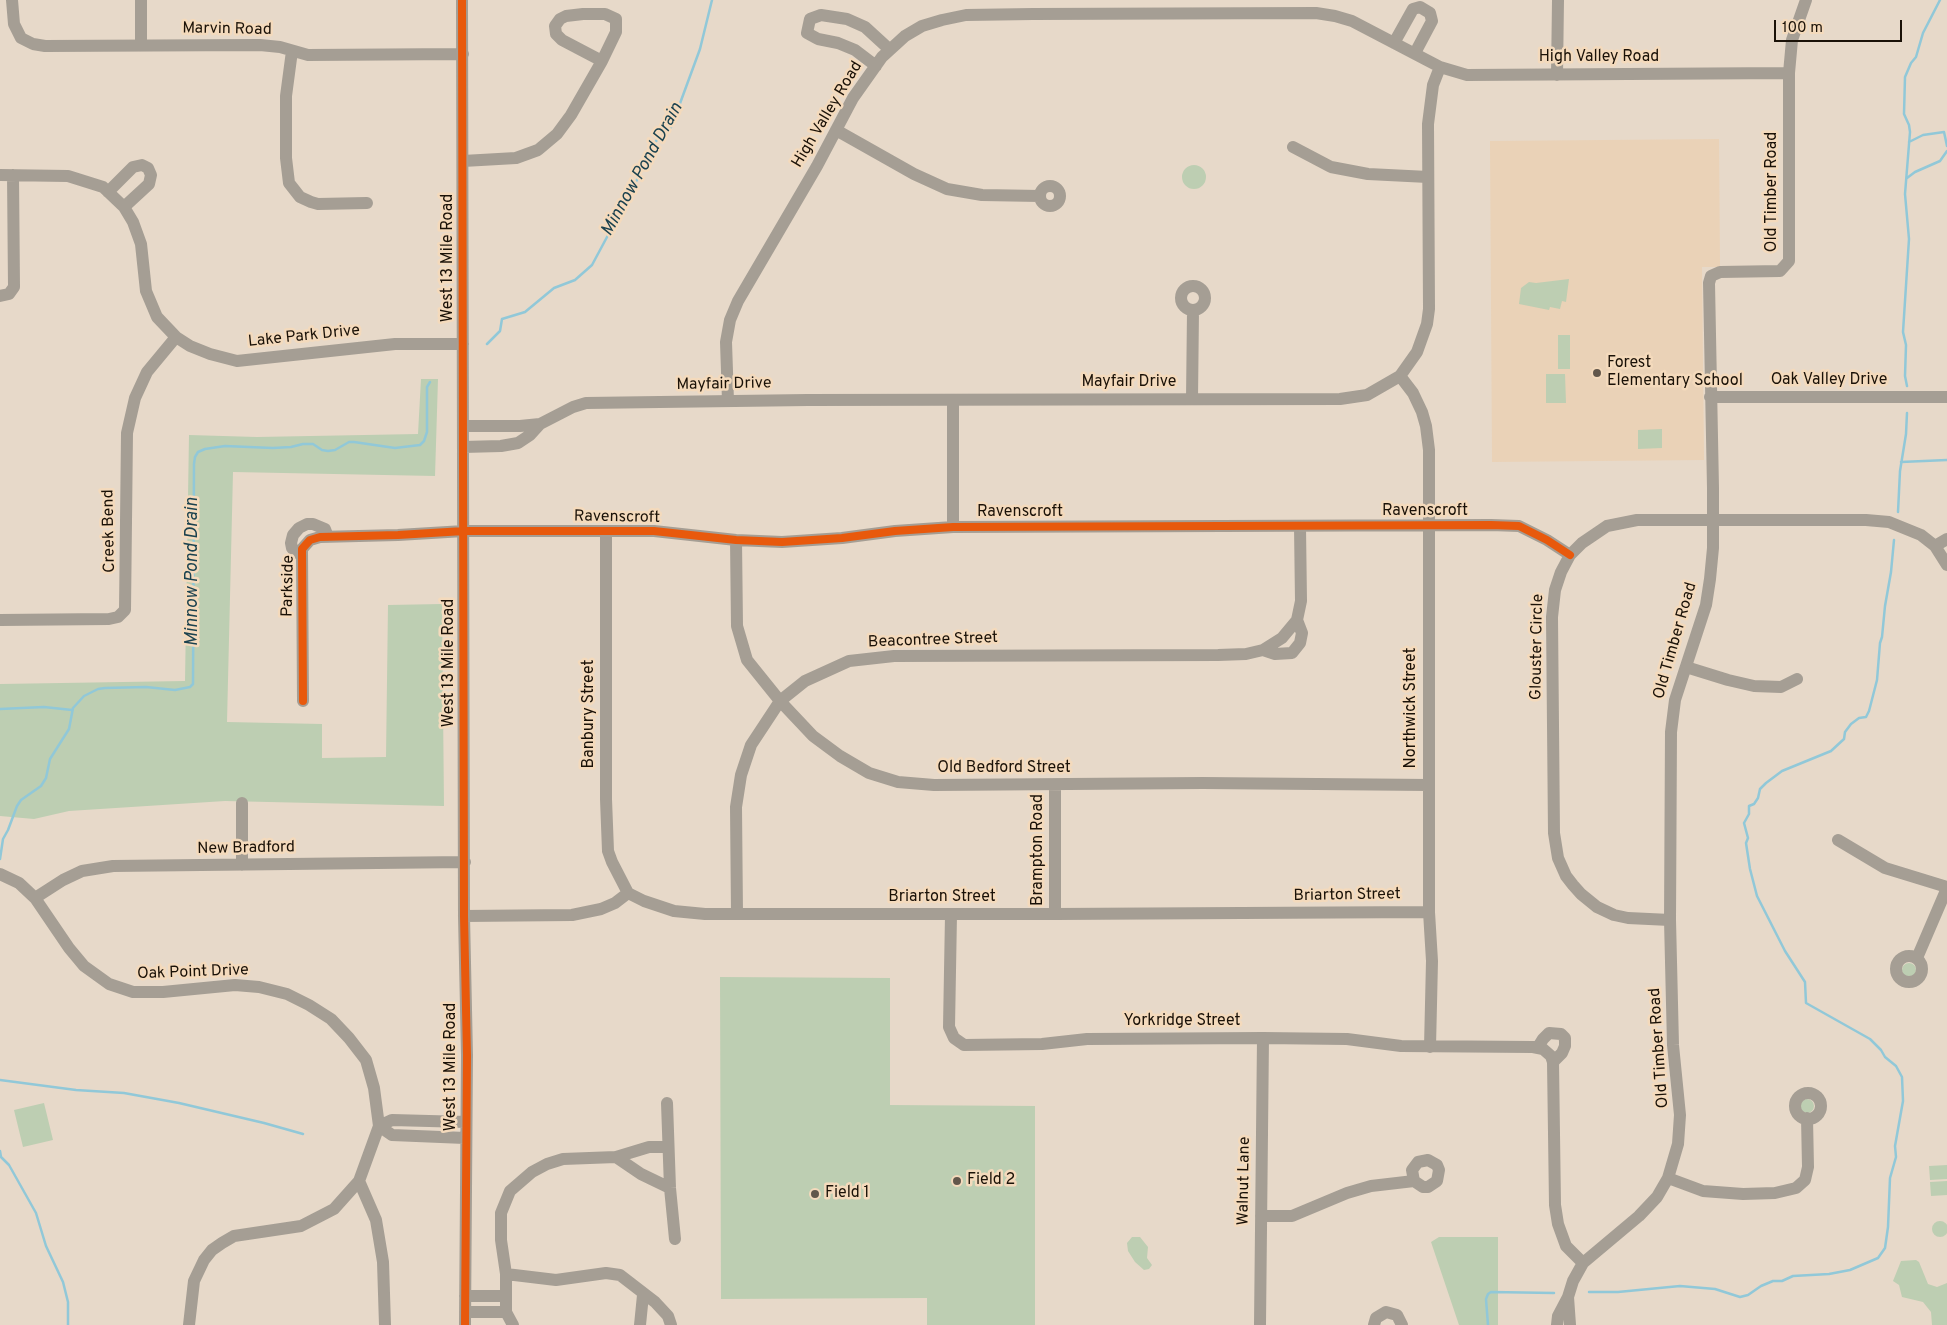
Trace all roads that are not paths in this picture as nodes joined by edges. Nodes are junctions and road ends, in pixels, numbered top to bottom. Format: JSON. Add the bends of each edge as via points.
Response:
{"nodes":[{"id":1,"x":12,"y":0,"type":"edge"},
{"id":2,"x":141,"y":0,"type":"edge"},
{"id":3,"x":462,"y":0,"type":"edge"},
{"id":4,"x":1558,"y":0,"type":"edge"},
{"id":5,"x":1806,"y":0,"type":"edge"},
{"id":6,"x":1394,"y":43,"type":"junction"},
{"id":7,"x":141,"y":45,"type":"junction"},
{"id":8,"x":890,"y":49,"type":"junction"},
{"id":9,"x":292,"y":51,"type":"junction"},
{"id":10,"x":1415,"y":53,"type":"junction"},
{"id":11,"x":462,"y":54,"type":"junction"},
{"id":12,"x":602,"y":62,"type":"junction"},
{"id":13,"x":876,"y":66,"type":"junction"},
{"id":14,"x":1440,"y":67,"type":"junction"},
{"id":15,"x":1789,"y":73,"type":"junction"},
{"id":16,"x":1557,"y":75,"type":"junction"},
{"id":17,"x":836,"y":130,"type":"junction"},
{"id":18,"x":1293,"y":147,"type":"dead end"},
{"id":19,"x":463,"y":161,"type":"junction"},
{"id":20,"x":0,"y":175,"type":"edge"},
{"id":21,"x":13,"y":175,"type":"junction"},
{"id":22,"x":1428,"y":176,"type":"junction"},
{"id":23,"x":108,"y":192,"type":"junction"},
{"id":24,"x":1040,"y":196,"type":"dead end"},
{"id":25,"x":367,"y":203,"type":"dead end"},
{"id":26,"x":124,"y":207,"type":"junction"},
{"id":27,"x":0,"y":296,"type":"edge"},
{"id":28,"x":1193,"y":311,"type":"dead end"},
{"id":29,"x":176,"y":337,"type":"junction"},
{"id":30,"x":463,"y":344,"type":"junction"},
{"id":31,"x":1400,"y":376,"type":"junction"},
{"id":32,"x":1947,"y":397,"type":"edge"},
{"id":33,"x":1710,"y":398,"type":"junction"},
{"id":34,"x":953,"y":400,"type":"junction"},
{"id":35,"x":1192,"y":400,"type":"junction"},
{"id":36,"x":728,"y":401,"type":"junction"},
{"id":37,"x":540,"y":424,"type":"junction"},
{"id":38,"x":463,"y":426,"type":"junction"},
{"id":39,"x":463,"y":447,"type":"junction"},
{"id":40,"x":1713,"y":519,"type":"junction"},
{"id":41,"x":1428,"y":526,"type":"junction"},
{"id":42,"x":953,"y":527,"type":"junction"},
{"id":43,"x":1300,"y":527,"type":"junction"},
{"id":44,"x":464,"y":531,"type":"junction"},
{"id":45,"x":606,"y":531,"type":"junction"},
{"id":46,"x":1947,"y":539,"type":"edge"},
{"id":47,"x":736,"y":540,"type":"junction"},
{"id":48,"x":1935,"y":546,"type":"junction"},
{"id":49,"x":1570,"y":555,"type":"junction"},
{"id":50,"x":1947,"y":565,"type":"edge"},
{"id":51,"x":0,"y":620,"type":"edge"},
{"id":52,"x":1297,"y":620,"type":"junction"},
{"id":53,"x":1263,"y":650,"type":"junction"},
{"id":54,"x":1686,"y":667,"type":"junction"},
{"id":55,"x":1797,"y":678,"type":"dead end"},
{"id":56,"x":303,"y":701,"type":"dead end"},
{"id":57,"x":780,"y":701,"type":"junction"},
{"id":58,"x":1055,"y":785,"type":"junction"},
{"id":59,"x":1429,"y":786,"type":"junction"},
{"id":60,"x":242,"y":803,"type":"dead end"},
{"id":61,"x":1838,"y":840,"type":"dead end"},
{"id":62,"x":465,"y":862,"type":"junction"},
{"id":63,"x":242,"y":865,"type":"junction"},
{"id":64,"x":0,"y":874,"type":"edge"},
{"id":65,"x":1947,"y":888,"type":"edge"},
{"id":66,"x":628,"y":893,"type":"junction"},
{"id":67,"x":35,"y":898,"type":"junction"},
{"id":68,"x":1429,"y":912,"type":"junction"},
{"id":69,"x":737,"y":914,"type":"junction"},
{"id":70,"x":1055,"y":914,"type":"junction"},
{"id":71,"x":951,"y":915,"type":"junction"},
{"id":72,"x":464,"y":916,"type":"junction"},
{"id":73,"x":1670,"y":920,"type":"junction"},
{"id":74,"x":1917,"y":958,"type":"dead end"},
{"id":75,"x":1263,"y":1038,"type":"junction"},
{"id":76,"x":1430,"y":1047,"type":"junction"},
{"id":77,"x":1538,"y":1047,"type":"junction"},
{"id":78,"x":1553,"y":1062,"type":"junction"},
{"id":79,"x":667,"y":1103,"type":"dead end"},
{"id":80,"x":1807,"y":1118,"type":"dead end"},
{"id":81,"x":466,"y":1122,"type":"junction"},
{"id":82,"x":379,"y":1126,"type":"junction"},
{"id":83,"x":466,"y":1138,"type":"junction"},
{"id":84,"x":668,"y":1147,"type":"junction"},
{"id":85,"x":616,"y":1156,"type":"junction"},
{"id":86,"x":1668,"y":1178,"type":"junction"},
{"id":87,"x":359,"y":1181,"type":"junction"},
{"id":88,"x":1414,"y":1181,"type":"dead end"},
{"id":89,"x":670,"y":1188,"type":"junction"},
{"id":90,"x":1260,"y":1216,"type":"junction"},
{"id":91,"x":675,"y":1238,"type":"dead end"},
{"id":92,"x":1583,"y":1263,"type":"junction"},
{"id":93,"x":506,"y":1274,"type":"junction"},
{"id":94,"x":643,"y":1294,"type":"junction"},
{"id":95,"x":465,"y":1296,"type":"junction"},
{"id":96,"x":506,"y":1296,"type":"junction"},
{"id":97,"x":1568,"y":1297,"type":"junction"},
{"id":98,"x":506,"y":1312,"type":"junction"},
{"id":99,"x":465,"y":1319,"type":"edge"},
{"id":100,"x":190,"y":1325,"type":"edge"},
{"id":101,"x":385,"y":1325,"type":"edge"},
{"id":102,"x":513,"y":1325,"type":"edge"},
{"id":103,"x":640,"y":1325,"type":"edge"},
{"id":104,"x":671,"y":1325,"type":"edge"},
{"id":105,"x":1260,"y":1325,"type":"edge"},
{"id":106,"x":1374,"y":1325,"type":"edge"},
{"id":107,"x":1402,"y":1325,"type":"edge"},
{"id":108,"x":1557,"y":1325,"type":"edge"},
{"id":109,"x":1570,"y":1325,"type":"edge"}],
"edges":[{"from":1,"to":7,"type":"street","name":"Marvin Road","via":[[14,24],[22,38],[32,44]]},
{"from":2,"to":7,"type":"street"},
{"from":3,"to":11,"type":"street","name":"West 13 Mile Road"},
{"from":4,"to":16,"type":"street"},
{"from":5,"to":15,"type":"street","name":"Old Timber Road","via":[[1792,40]]},
{"from":6,"to":8,"type":"street","name":"High Valley Road","via":[[1352,21],[1316,14],[1033,14],[966,15],[942,20],[912,32]]},
{"from":6,"to":10,"type":"street","name":"High Valley Road"},
{"from":6,"to":10,"type":"street","via":[[1413,9],[1420,7],[1430,13],[1432,21]]},
{"from":7,"to":9,"type":"street","name":"Marvin Road","via":[[260,45]]},
{"from":8,"to":13,"type":"street","name":"High Valley Road"},
{"from":8,"to":13,"type":"street","via":[[865,27],[847,19],[821,15],[810,19],[807,33],[855,50]]},
{"from":9,"to":11,"type":"street","name":"Marvin Road","via":[[308,55]]},
{"from":9,"to":25,"type":"street","via":[[286,96],[289,183],[300,197],[310,202]]},
{"from":10,"to":14,"type":"street","name":"High Valley Road"},
{"from":11,"to":19,"type":"street","name":"West 13 Mile Road"},
{"from":12,"to":12,"type":"street","via":[[616,32],[616,19],[605,14],[560,18],[555,26],[556,34]]},
{"from":12,"to":19,"type":"street","via":[[571,115],[557,134],[538,150],[516,158]]},
{"from":13,"to":17,"type":"street","name":"High Valley Road"},
{"from":14,"to":16,"type":"street","name":"High Valley Road","via":[[1467,75]]},
{"from":14,"to":22,"type":"street","name":"Mayfair Drive","via":[[1433,85],[1428,124]]},
{"from":15,"to":16,"type":"street","name":"High Valley Road"},
{"from":15,"to":33,"type":"street","name":"Old Timber Road","via":[[1788,261],[1780,271],[1720,272],[1712,276],[1709,283]]},
{"from":17,"to":24,"type":"street","via":[[947,189],[982,195]]},
{"from":17,"to":36,"type":"street","name":"High Valley Road","via":[[730,320],[726,342]]},
{"from":18,"to":22,"type":"street","via":[[1331,167],[1368,174]]},
{"from":19,"to":30,"type":"street","name":"West 13 Mile Road"},
{"from":20,"to":21,"type":"street","name":"Lake Park Drive"},
{"from":21,"to":23,"type":"street","name":"Lake Park Drive","via":[[68,176],[103,187]]},
{"from":21,"to":27,"type":"street","via":[[14,287],[9,294]]},
{"from":22,"to":31,"type":"street","name":"Mayfair Drive","via":[[1427,324],[1417,352]]},
{"from":23,"to":26,"type":"street","name":"Lake Park Drive"},
{"from":23,"to":26,"type":"street","via":[[133,167],[142,165],[148,168],[151,176],[148,184]]},
{"from":26,"to":29,"type":"street","name":"Lake Park Drive","via":[[134,222],[141,244],[146,291],[158,317]]},
{"from":28,"to":35,"type":"street"},
{"from":29,"to":30,"type":"street","name":"Lake Park Drive","via":[[210,354],[237,360],[395,344]]},
{"from":29,"to":51,"type":"street","name":"Creek Bend","via":[[148,372],[135,398],[126,433],[126,610],[109,619]]},
{"from":30,"to":38,"type":"street","name":"West 13 Mile Road"},
{"from":31,"to":35,"type":"street","name":"Mayfair Drive","via":[[1373,392],[1354,398]]},
{"from":31,"to":41,"type":"street","name":"Northwick Street","via":[[1413,393],[1426,426]]},
{"from":32,"to":33,"type":"street","name":"Oak Valley Drive"},
{"from":33,"to":40,"type":"street","name":"Old Timber Road"},
{"from":34,"to":35,"type":"street","name":"Mayfair Drive"},
{"from":34,"to":36,"type":"street","name":"Mayfair Drive"},
{"from":34,"to":42,"type":"street"},
{"from":36,"to":37,"type":"street","name":"Mayfair Drive","via":[[586,403],[573,406]]},
{"from":37,"to":38,"type":"street","name":"Mayfair Drive"},
{"from":37,"to":39,"type":"street","name":"Mayfair Drive","via":[[518,443]]},
{"from":38,"to":39,"type":"street","name":"West 13 Mile Road"},
{"from":39,"to":44,"type":"street","name":"West 13 Mile Road"},
{"from":40,"to":48,"type":"street","name":"Glouster Circle","via":[[1881,521],[1921,535]]},
{"from":40,"to":49,"type":"street","name":"Glouster Circle","via":[[1637,520],[1607,526]]},
{"from":40,"to":54,"type":"street","name":"Old Timber Road","via":[[1706,605]]},
{"from":41,"to":43,"type":"street","name":"Ravenscroft"},
{"from":41,"to":49,"type":"street","name":"Ravenscroft","via":[[1519,526]]},
{"from":41,"to":59,"type":"street","name":"Northwick Street"},
{"from":42,"to":43,"type":"street","name":"Ravenscroft"},
{"from":42,"to":47,"type":"street","name":"Ravenscroft","via":[[790,542]]},
{"from":43,"to":52,"type":"street","name":"Beacontree Street","via":[[1301,601]]},
{"from":44,"to":45,"type":"street","name":"Ravenscroft"},
{"from":44,"to":56,"type":"street","name":"Parkside","via":[[328,537],[310,540],[304,545]]},
{"from":44,"to":62,"type":"street","name":"West 13 Mile Road"},
{"from":45,"to":47,"type":"street","name":"Ravenscroft","via":[[654,531]]},
{"from":45,"to":66,"type":"street","name":"Banbury Street","via":[[608,850]]},
{"from":46,"to":48,"type":"street"},
{"from":47,"to":57,"type":"street","name":"Old Bedford Street","via":[[738,635],[747,660]]},
{"from":48,"to":50,"type":"street","name":"Glouster Circle"},
{"from":49,"to":73,"type":"street","name":"Glouster Circle","via":[[1555,590],[1552,617],[1554,833],[1558,858],[1573,885],[1597,907],[1628,918]]},
{"from":52,"to":53,"type":"street","name":"Beacontree Street","via":[[1282,638]]},
{"from":52,"to":53,"type":"street","name":"Beacontree Street","via":[[1302,633],[1300,643],[1292,653],[1275,654]]},
{"from":53,"to":57,"type":"street","name":"Beacontree Street","via":[[1246,654],[894,656],[849,661],[805,681]]},
{"from":54,"to":55,"type":"street","via":[[1754,686],[1781,687]]},
{"from":54,"to":73,"type":"street","name":"Old Timber Road","via":[[1675,700],[1671,732]]},
{"from":57,"to":58,"type":"street","name":"Old Bedford Street","via":[[813,736],[840,756],[869,773],[898,782]]},
{"from":57,"to":69,"type":"street","name":"Beacontree Street","via":[[751,746],[741,775],[736,807]]},
{"from":58,"to":59,"type":"street","name":"Old Bedford Street"},
{"from":58,"to":70,"type":"street","name":"Brampton Road"},
{"from":59,"to":68,"type":"street","name":"Northwick Street"},
{"from":60,"to":63,"type":"street"},
{"from":61,"to":65,"type":"street","via":[[1885,868]]},
{"from":62,"to":63,"type":"street","name":"New Bradford"},
{"from":62,"to":72,"type":"street","name":"West 13 Mile Road"},
{"from":63,"to":67,"type":"street","name":"New Bradford","via":[[113,866],[82,871]]},
{"from":64,"to":67,"type":"street","name":"Oak Point Drive","via":[[18,883]]},
{"from":65,"to":74,"type":"street"},
{"from":66,"to":69,"type":"street","name":"Briarton Street","via":[[674,911]]},
{"from":66,"to":72,"type":"street","via":[[601,909],[572,915]]},
{"from":67,"to":82,"type":"street","name":"Oak Point Drive","via":[[84,966],[109,984],[133,992],[235,985],[259,987],[286,994],[331,1019],[366,1060]]},
{"from":68,"to":70,"type":"street","name":"Briarton Street"},
{"from":68,"to":76,"type":"street","name":"Northwick Street","via":[[1432,961]]},
{"from":69,"to":71,"type":"street","name":"Briarton Street"},
{"from":70,"to":71,"type":"street","name":"Briarton Street"},
{"from":71,"to":75,"type":"street","name":"Yorkridge Street","via":[[949,1027],[954,1038],[964,1045],[1042,1044],[1087,1039]]},
{"from":72,"to":81,"type":"street","name":"West 13 Mile Road"},
{"from":73,"to":86,"type":"street","name":"Old Timber Road","via":[[1673,1045],[1680,1115],[1678,1144]]},
{"from":75,"to":76,"type":"street","name":"Yorkridge Street","via":[[1347,1039]]},
{"from":75,"to":90,"type":"street","name":"Walnut Lane"},
{"from":76,"to":77,"type":"street","name":"Yorkridge Street"},
{"from":77,"to":78,"type":"street","via":[[1547,1052]]},
{"from":77,"to":78,"type":"street","via":[[1549,1033],[1561,1034],[1565,1038],[1562,1053]]},
{"from":78,"to":92,"type":"street","via":[[1555,1205],[1566,1246]]},
{"from":79,"to":84,"type":"street"},
{"from":80,"to":86,"type":"street","via":[[1808,1168],[1805,1180],[1796,1188],[1767,1193],[1703,1191]]},
{"from":81,"to":82,"type":"street","via":[[392,1120]]},
{"from":81,"to":83,"type":"street","name":"West 13 Mile Road"},
{"from":82,"to":83,"type":"street","via":[[392,1136]]},
{"from":82,"to":87,"type":"street","name":"Oak Point Drive"},
{"from":83,"to":95,"type":"street","name":"West 13 Mile Road"},
{"from":84,"to":85,"type":"street","via":[[649,1147]]},
{"from":84,"to":89,"type":"street"},
{"from":85,"to":89,"type":"street","via":[[641,1174]]},
{"from":85,"to":93,"type":"street","via":[[563,1158],[532,1172],[510,1191],[501,1213]]},
{"from":86,"to":92,"type":"street","name":"Old Timber Road","via":[[1657,1197],[1639,1216]]},
{"from":87,"to":100,"type":"street","name":"Oak Point Drive","via":[[334,1209],[300,1226],[234,1236],[212,1250],[194,1281]]},
{"from":87,"to":101,"type":"street","via":[[376,1220],[384,1262]]},
{"from":88,"to":90,"type":"street","via":[[1371,1186],[1292,1216]]},
{"from":89,"to":91,"type":"street"},
{"from":90,"to":105,"type":"street","name":"Walnut Lane"},
{"from":92,"to":97,"type":"street"},
{"from":93,"to":94,"type":"street","via":[[556,1280],[606,1273],[620,1275]]},
{"from":93,"to":96,"type":"street"},
{"from":94,"to":103,"type":"street"},
{"from":94,"to":104,"type":"street","via":[[668,1316]]},
{"from":95,"to":96,"type":"street"},
{"from":95,"to":99,"type":"street","name":"West 13 Mile Road"},
{"from":96,"to":98,"type":"street"},
{"from":97,"to":108,"type":"street"},
{"from":97,"to":109,"type":"street"},
{"from":98,"to":99,"type":"street"},
{"from":98,"to":102,"type":"street"},
{"from":106,"to":107,"type":"street","via":[[1376,1318],[1386,1312],[1397,1315]]}]}
